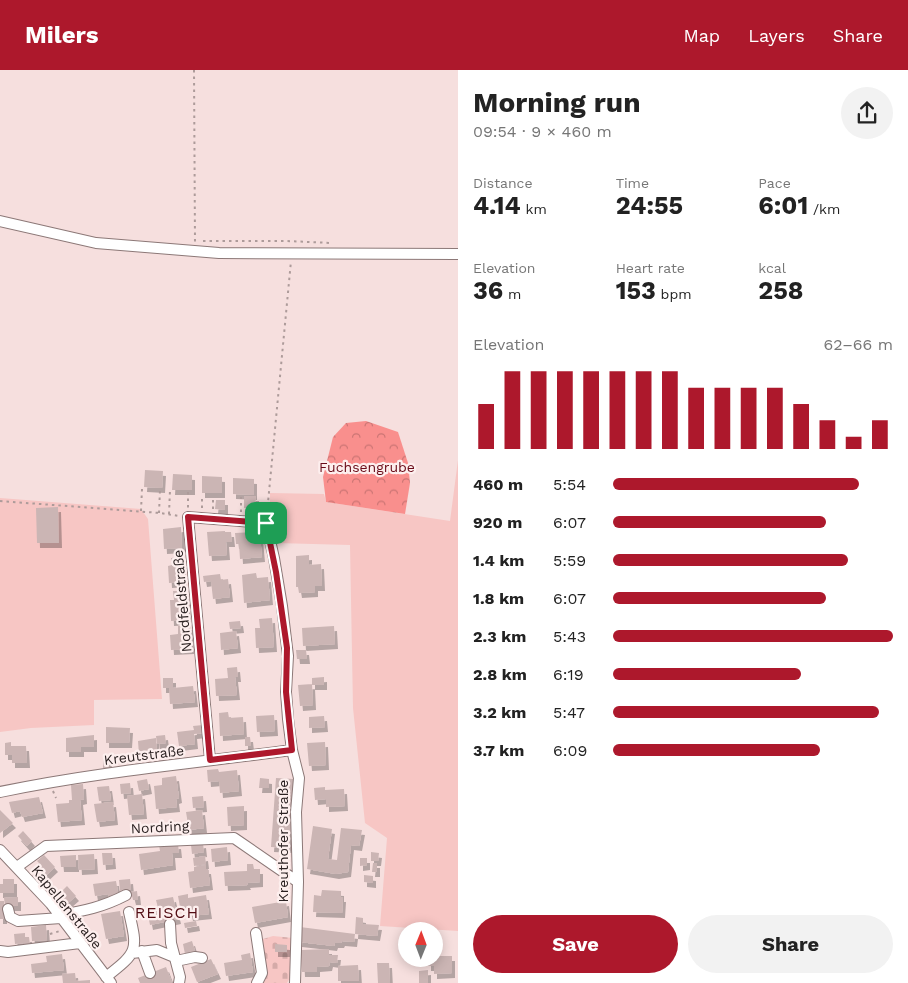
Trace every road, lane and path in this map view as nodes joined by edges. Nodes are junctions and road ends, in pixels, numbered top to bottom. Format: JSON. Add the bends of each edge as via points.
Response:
{"nodes":[{"id":1,"x":194,"y":70,"type":"edge"},
{"id":2,"x":0,"y":221,"type":"edge"},
{"id":3,"x":336,"y":244,"type":"dead end"},
{"id":4,"x":195,"y":246,"type":"junction"},
{"id":5,"x":292,"y":253,"type":"junction"},
{"id":6,"x":458,"y":254,"type":"edge"},
{"id":7,"x":142,"y":488,"type":"dead end"},
{"id":8,"x":160,"y":490,"type":"dead end"},
{"id":9,"x":170,"y":490,"type":"dead end"},
{"id":10,"x":188,"y":492,"type":"dead end"},
{"id":11,"x":213,"y":496,"type":"dead end"},
{"id":12,"x":241,"y":497,"type":"dead end"},
{"id":13,"x":0,"y":501,"type":"edge"},
{"id":14,"x":141,"y":512,"type":"junction"},
{"id":15,"x":159,"y":513,"type":"junction"},
{"id":16,"x":169,"y":514,"type":"junction"},
{"id":17,"x":188,"y":517,"type":"junction"},
{"id":18,"x":213,"y":519,"type":"junction"},
{"id":19,"x":241,"y":521,"type":"junction"},
{"id":20,"x":266,"y":523,"type":"junction"},
{"id":21,"x":292,"y":750,"type":"junction"},
{"id":22,"x":210,"y":760,"type":"junction"},
{"id":23,"x":0,"y":792,"type":"edge"},
{"id":24,"x":0,"y":850,"type":"edge"},
{"id":25,"x":17,"y":867,"type":"junction"},
{"id":26,"x":298,"y":882,"type":"junction"},
{"id":27,"x":126,"y":895,"type":"dead end"},
{"id":28,"x":8,"y":909,"type":"dead end"},
{"id":29,"x":129,"y":912,"type":"dead end"},
{"id":30,"x":60,"y":916,"type":"junction"},
{"id":31,"x":170,"y":924,"type":"dead end"},
{"id":32,"x":256,"y":933,"type":"dead end"},
{"id":33,"x":80,"y":943,"type":"junction"},
{"id":34,"x":0,"y":951,"type":"edge"},
{"id":35,"x":137,"y":952,"type":"junction"},
{"id":36,"x":202,"y":958,"type":"dead end"},
{"id":37,"x":175,"y":959,"type":"junction"},
{"id":38,"x":150,"y":973,"type":"dead end"},
{"id":39,"x":109,"y":980,"type":"edge"},
{"id":40,"x":179,"y":983,"type":"edge"},
{"id":41,"x":258,"y":983,"type":"edge"},
{"id":42,"x":295,"y":983,"type":"edge"}],
"edges":[{"from":1,"to":4,"type":"path"},
{"from":2,"to":4,"type":"street","via":[[96,243]]},
{"from":3,"to":4,"type":"path","via":[[287,241]]},
{"from":4,"to":5,"type":"street","via":[[219,253]]},
{"from":5,"to":6,"type":"street"},
{"from":5,"to":20,"type":"path"},
{"from":7,"to":14,"type":"path"},
{"from":8,"to":15,"type":"path"},
{"from":9,"to":16,"type":"path"},
{"from":10,"to":17,"type":"path"},
{"from":11,"to":18,"type":"path"},
{"from":12,"to":19,"type":"path"},
{"from":13,"to":14,"type":"path"},
{"from":14,"to":15,"type":"path"},
{"from":15,"to":16,"type":"path"},
{"from":16,"to":17,"type":"path"},
{"from":17,"to":18,"type":"street"},
{"from":17,"to":22,"type":"street","name":"Nordfeldstraße"},
{"from":18,"to":19,"type":"street"},
{"from":19,"to":20,"type":"street"},
{"from":20,"to":21,"type":"street","name":"Kreuthofer Straße","via":[[287,648],[286,692]]},
{"from":21,"to":22,"type":"street","name":"Kreutstraße"},
{"from":21,"to":26,"type":"street","name":"Kreuthofer Straße","via":[[299,778],[296,812]]},
{"from":22,"to":23,"type":"street","name":"Kreutstraße"},
{"from":24,"to":25,"type":"street","name":"Kapellenstraße"},
{"from":25,"to":26,"type":"street","name":"Nordring","via":[[46,846],[234,838]]},
{"from":25,"to":30,"type":"street","name":"Kapellenstraße"},
{"from":26,"to":42,"type":"street","name":"Kreuthofer Straße"},
{"from":27,"to":30,"type":"street","via":[[93,910]]},
{"from":28,"to":30,"type":"street","via":[[10,918],[18,921]]},
{"from":29,"to":35,"type":"street"},
{"from":30,"to":33,"type":"street","name":"Kapellenstraße"},
{"from":31,"to":37,"type":"street"},
{"from":32,"to":41,"type":"street","via":[[262,973]]},
{"from":33,"to":34,"type":"street"},
{"from":33,"to":39,"type":"street","name":"Kapellenstraße"},
{"from":35,"to":37,"type":"street","via":[[157,950]]},
{"from":35,"to":38,"type":"street"},
{"from":35,"to":39,"type":"street"},
{"from":36,"to":37,"type":"street"},
{"from":37,"to":40,"type":"street"}]}
